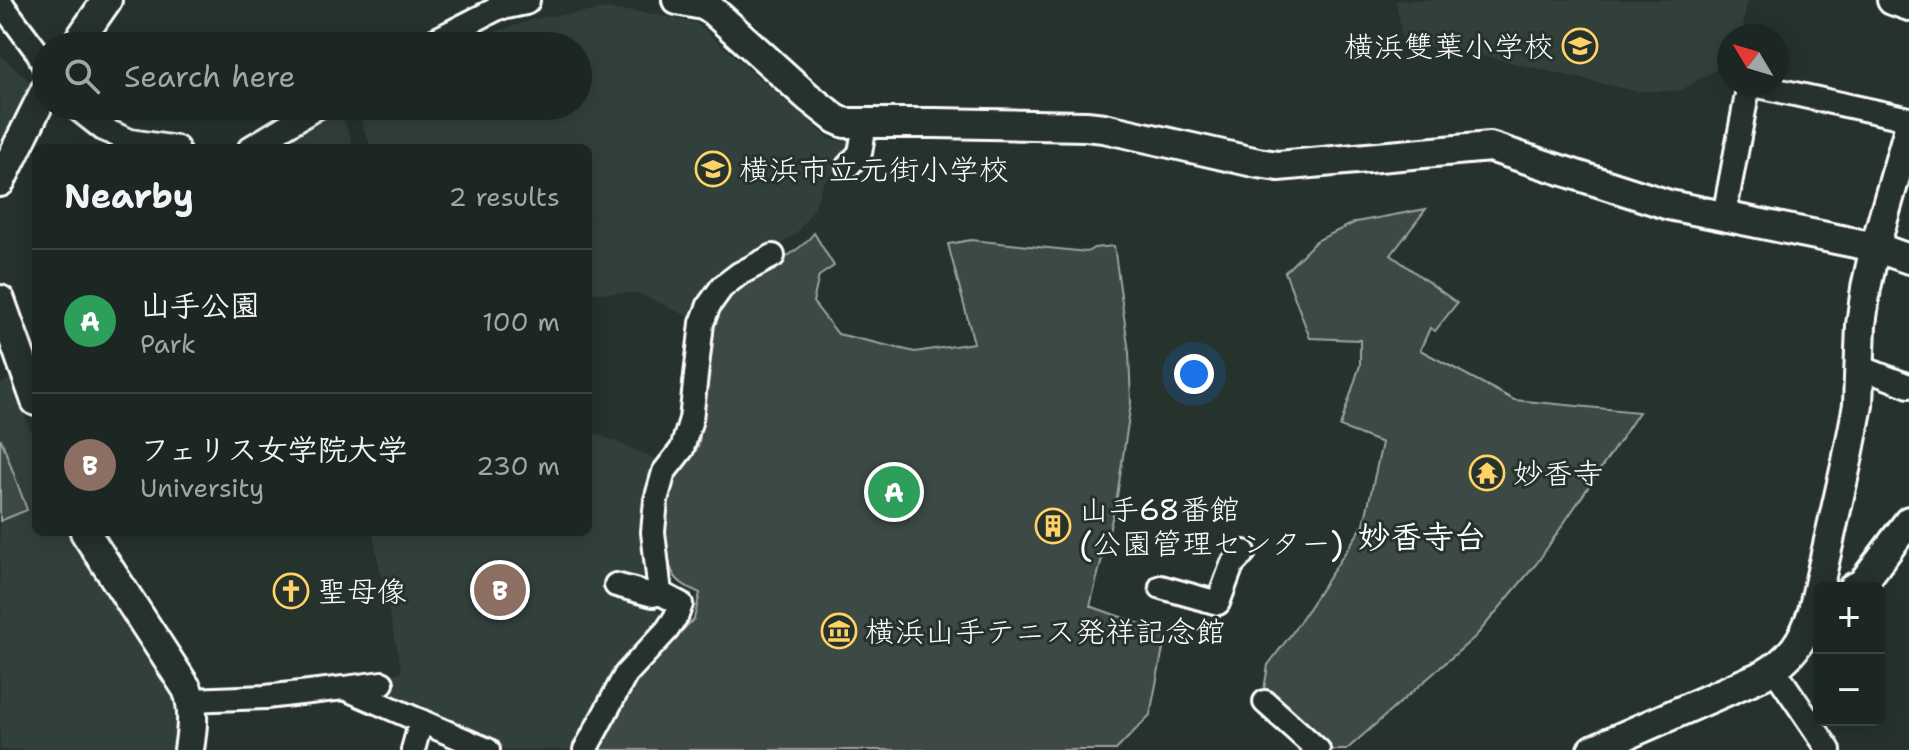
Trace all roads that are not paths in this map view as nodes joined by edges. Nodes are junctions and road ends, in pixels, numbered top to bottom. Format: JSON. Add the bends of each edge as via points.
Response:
{"nodes":[{"id":1,"x":107,"y":0,"type":"edge"},
{"id":2,"x":677,"y":0,"type":"edge"},
{"id":3,"x":1892,"y":0,"type":"edge"},
{"id":4,"x":510,"y":1,"type":"edge"},
{"id":5,"x":0,"y":2,"type":"edge"},
{"id":6,"x":1909,"y":6,"type":"edge"},
{"id":7,"x":85,"y":32,"type":"edge"},
{"id":8,"x":451,"y":32,"type":"edge"},
{"id":9,"x":32,"y":45,"type":"edge"},
{"id":10,"x":32,"y":117,"type":"edge"},
{"id":11,"x":1909,"y":119,"type":"edge"},
{"id":12,"x":92,"y":120,"type":"edge"},
{"id":13,"x":296,"y":120,"type":"edge"},
{"id":14,"x":865,"y":124,"type":"junction"},
{"id":15,"x":1909,"y":128,"type":"edge"},
{"id":16,"x":150,"y":144,"type":"edge"},
{"id":17,"x":257,"y":144,"type":"edge"},
{"id":18,"x":848,"y":166,"type":"dead end"},
{"id":19,"x":0,"y":182,"type":"edge"},
{"id":20,"x":1724,"y":216,"type":"junction"},
{"id":21,"x":1875,"y":247,"type":"junction"},
{"id":22,"x":773,"y":256,"type":"dead end"},
{"id":23,"x":1909,"y":259,"type":"edge"},
{"id":24,"x":0,"y":300,"type":"edge"},
{"id":25,"x":1860,"y":367,"type":"junction"},
{"id":26,"x":1909,"y":386,"type":"edge"},
{"id":27,"x":32,"y":388,"type":"edge"},
{"id":28,"x":1909,"y":521,"type":"edge"},
{"id":29,"x":88,"y":536,"type":"edge"},
{"id":30,"x":1244,"y":552,"type":"dead end"},
{"id":31,"x":1821,"y":582,"type":"edge"},
{"id":32,"x":1863,"y":582,"type":"edge"},
{"id":33,"x":616,"y":585,"type":"dead end"},
{"id":34,"x":1161,"y":587,"type":"dead end"},
{"id":35,"x":660,"y":593,"type":"junction"},
{"id":36,"x":1813,"y":611,"type":"edge"},
{"id":37,"x":1774,"y":669,"type":"junction"},
{"id":38,"x":382,"y":683,"type":"dead end"},
{"id":39,"x":344,"y":688,"type":"junction"},
{"id":40,"x":191,"y":700,"type":"junction"},
{"id":41,"x":1265,"y":702,"type":"dead end"},
{"id":42,"x":421,"y":721,"type":"junction"},
{"id":43,"x":1630,"y":742,"type":"edge"},
{"id":44,"x":189,"y":750,"type":"edge"},
{"id":45,"x":413,"y":750,"type":"edge"},
{"id":46,"x":488,"y":750,"type":"edge"},
{"id":47,"x":585,"y":750,"type":"edge"},
{"id":48,"x":1318,"y":750,"type":"edge"},
{"id":49,"x":1592,"y":750,"type":"edge"},
{"id":50,"x":1829,"y":750,"type":"edge"}],
"edges":[{"from":1,"to":7,"type":"street"},
{"from":2,"to":14,"type":"street","via":[[712,10],[836,119]]},
{"from":3,"to":6,"type":"street"},
{"from":4,"to":8,"type":"street"},
{"from":5,"to":9,"type":"street"},
{"from":10,"to":19,"type":"street"},
{"from":11,"to":20,"type":"street","via":[[1749,84]]},
{"from":12,"to":16,"type":"street","via":[[130,141]]},
{"from":13,"to":17,"type":"street"},
{"from":14,"to":18,"type":"street","via":[[860,153]]},
{"from":14,"to":20,"type":"street","via":[[1086,126],[1278,166],[1483,146],[1669,205]]},
{"from":15,"to":21,"type":"street"},
{"from":20,"to":21,"type":"street"},
{"from":21,"to":23,"type":"street"},
{"from":21,"to":25,"type":"street","via":[[1863,308]]},
{"from":22,"to":35,"type":"street","via":[[722,287],[702,323],[691,419],[656,500],[653,532]]},
{"from":24,"to":27,"type":"street"},
{"from":25,"to":26,"type":"street"},
{"from":25,"to":31,"type":"street","via":[[1854,431]]},
{"from":28,"to":32,"type":"street"},
{"from":29,"to":40,"type":"street"},
{"from":30,"to":34,"type":"street","via":[[1232,565],[1218,603]]},
{"from":33,"to":35,"type":"street"},
{"from":35,"to":47,"type":"street","via":[[681,604],[677,615],[626,674]]},
{"from":36,"to":37,"type":"street","via":[[1803,638]]},
{"from":37,"to":43,"type":"street"},
{"from":37,"to":50,"type":"street"},
{"from":38,"to":39,"type":"street"},
{"from":39,"to":40,"type":"street"},
{"from":39,"to":42,"type":"street"},
{"from":40,"to":44,"type":"street"},
{"from":41,"to":48,"type":"street"},
{"from":42,"to":45,"type":"street"},
{"from":42,"to":46,"type":"street"},
{"from":43,"to":49,"type":"street"}]}
